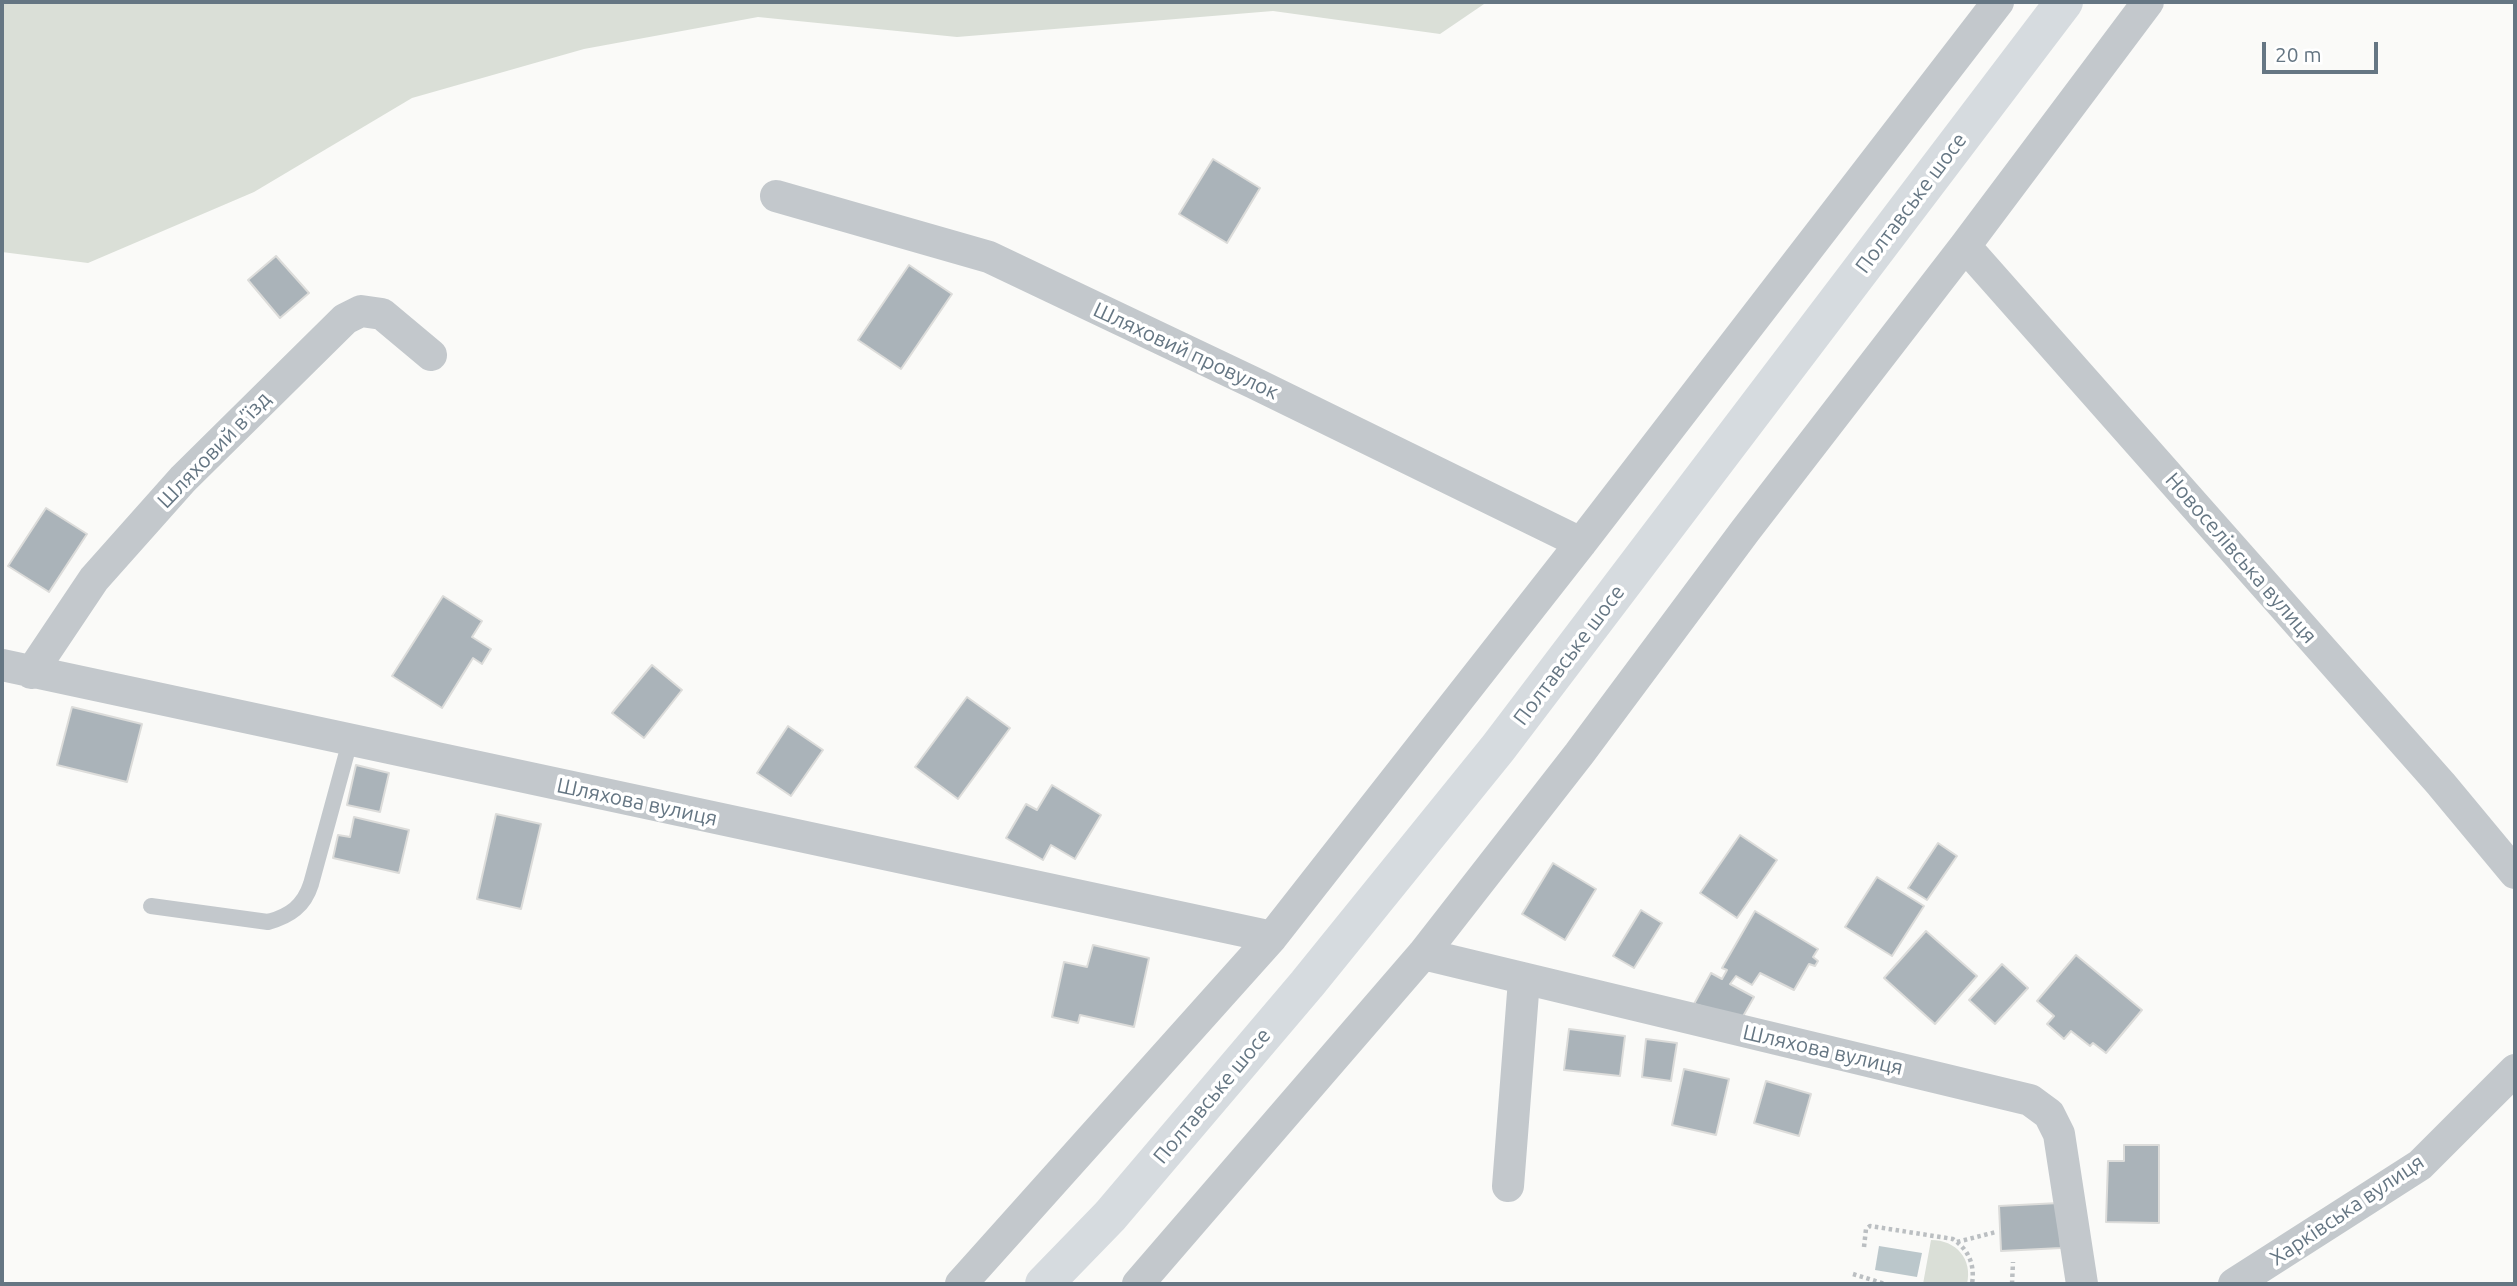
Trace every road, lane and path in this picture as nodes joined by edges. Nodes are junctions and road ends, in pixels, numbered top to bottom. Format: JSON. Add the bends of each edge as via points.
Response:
{"nodes":[{"id":1,"x":1998,"y":2,"type":"edge"},
{"id":2,"x":2064,"y":2,"type":"edge"},
{"id":3,"x":2148,"y":2,"type":"edge"},
{"id":4,"x":776,"y":196,"type":"dead end"},
{"id":5,"x":1965,"y":246,"type":"junction"},
{"id":6,"x":431,"y":355,"type":"dead end"},
{"id":7,"x":1581,"y":543,"type":"junction"},
{"id":8,"x":16,"y":669,"type":"edge"},
{"id":9,"x":350,"y":741,"type":"junction"},
{"id":10,"x":2515,"y":873,"type":"edge"},
{"id":11,"x":150,"y":906,"type":"dead end"},
{"id":12,"x":1272,"y":937,"type":"junction"},
{"id":13,"x":1423,"y":954,"type":"junction"},
{"id":14,"x":1524,"y":980,"type":"junction"},
{"id":15,"x":2515,"y":1070,"type":"edge"},
{"id":16,"x":1508,"y":1186,"type":"dead end"},
{"id":17,"x":1996,"y":1232,"type":"dead end"},
{"id":18,"x":1957,"y":1242,"type":"junction"},
{"id":19,"x":1864,"y":1247,"type":"dead end"},
{"id":20,"x":2013,"y":1262,"type":"dead end"},
{"id":21,"x":1853,"y":1274,"type":"dead end"},
{"id":22,"x":961,"y":1284,"type":"edge"},
{"id":23,"x":1044,"y":1284,"type":"edge"},
{"id":24,"x":1138,"y":1284,"type":"edge"},
{"id":25,"x":1885,"y":1284,"type":"edge"},
{"id":26,"x":1972,"y":1284,"type":"edge"},
{"id":27,"x":2012,"y":1284,"type":"edge"},
{"id":28,"x":2082,"y":1284,"type":"edge"},
{"id":29,"x":2234,"y":1284,"type":"edge"}],
"edges":[{"from":1,"to":7,"type":"street"},
{"from":2,"to":23,"type":"highway","name":"Полтавське шосе","via":[[1490,759],[1110,1216]]},
{"from":3,"to":5,"type":"street"},
{"from":4,"to":7,"type":"street","name":"Шляховий провулок","via":[[989,257]]},
{"from":5,"to":10,"type":"street","name":"Новоселівська вулиця"},
{"from":5,"to":13,"type":"street"},
{"from":6,"to":8,"type":"street","name":"Шляховий в’їзд","via":[[382,314],[361,311],[345,319],[183,479]]},
{"from":7,"to":12,"type":"street"},
{"from":8,"to":9,"type":"street","name":"Шляхова вулиця"},
{"from":9,"to":11,"type":"lane","via":[[311,884],[296,909],[268,922]]},
{"from":9,"to":12,"type":"street","name":"Шляхова вулиця"},
{"from":12,"to":22,"type":"street"},
{"from":13,"to":14,"type":"street","name":"Шляхова вулиця"},
{"from":13,"to":24,"type":"street"},
{"from":14,"to":16,"type":"street"},
{"from":14,"to":28,"type":"street","name":"Шляхова вулиця","via":[[2030,1100],[2049,1114],[2060,1134]]},
{"from":15,"to":29,"type":"street","name":"Харківська вулиця","via":[[2420,1165]]},
{"from":17,"to":18,"type":"path"},
{"from":18,"to":19,"type":"path","via":[[1870,1226]]},
{"from":18,"to":26,"type":"path","via":[[1972,1262]]},
{"from":20,"to":27,"type":"path"},
{"from":21,"to":25,"type":"path"}]}
